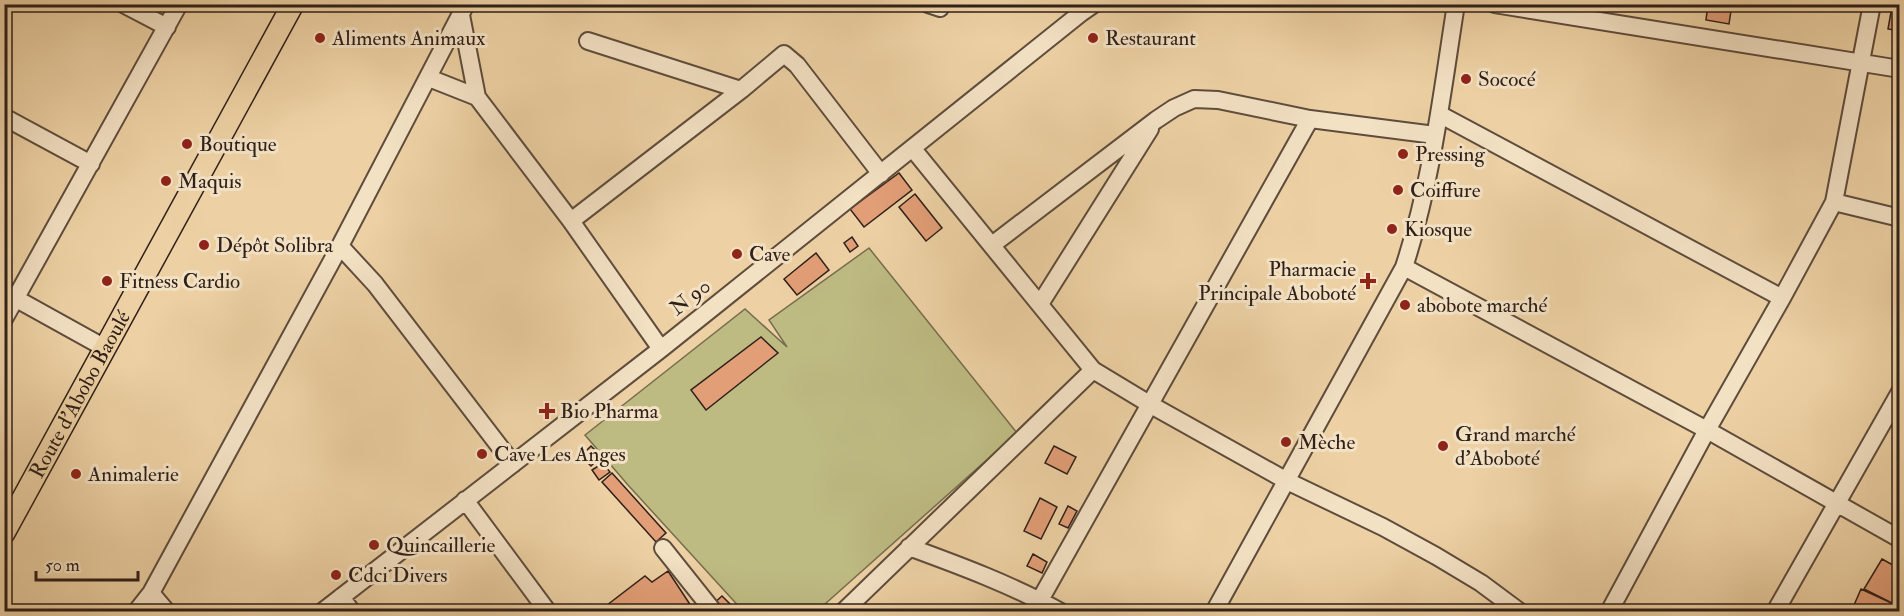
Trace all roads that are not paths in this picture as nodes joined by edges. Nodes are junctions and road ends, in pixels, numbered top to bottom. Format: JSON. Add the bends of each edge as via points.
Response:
{"nodes":[{"id":1,"x":123,"y":4,"type":"edge"},
{"id":2,"x":179,"y":4,"type":"edge"},
{"id":3,"x":293,"y":4,"type":"edge"},
{"id":4,"x":1456,"y":4,"type":"edge"},
{"id":5,"x":1494,"y":4,"type":"edge"},
{"id":6,"x":1872,"y":4,"type":"edge"},
{"id":7,"x":1087,"y":7,"type":"edge"},
{"id":8,"x":464,"y":10,"type":"edge"},
{"id":9,"x":167,"y":27,"type":"junction"},
{"id":10,"x":588,"y":41,"type":"dead end"},
{"id":11,"x":1862,"y":62,"type":"junction"},
{"id":12,"x":1899,"y":69,"type":"edge"},
{"id":13,"x":429,"y":78,"type":"junction"},
{"id":14,"x":741,"y":90,"type":"junction"},
{"id":15,"x":477,"y":97,"type":"junction"},
{"id":16,"x":1439,"y":114,"type":"junction"},
{"id":17,"x":4,"y":117,"type":"edge"},
{"id":18,"x":1310,"y":118,"type":"junction"},
{"id":19,"x":1155,"y":120,"type":"junction"},
{"id":20,"x":1435,"y":135,"type":"junction"},
{"id":21,"x":912,"y":149,"type":"junction"},
{"id":22,"x":91,"y":164,"type":"junction"},
{"id":23,"x":881,"y":174,"type":"junction"},
{"id":24,"x":1834,"y":202,"type":"junction"},
{"id":25,"x":1899,"y":218,"type":"edge"},
{"id":26,"x":571,"y":221,"type":"junction"},
{"id":27,"x":992,"y":245,"type":"junction"},
{"id":28,"x":340,"y":246,"type":"junction"},
{"id":29,"x":1404,"y":267,"type":"junction"},
{"id":30,"x":10,"y":295,"type":"edge"},
{"id":31,"x":1782,"y":298,"type":"junction"},
{"id":32,"x":1041,"y":304,"type":"junction"},
{"id":33,"x":4,"y":319,"type":"edge"},
{"id":34,"x":105,"y":348,"type":"junction"},
{"id":35,"x":660,"y":349,"type":"junction"},
{"id":36,"x":1093,"y":370,"type":"junction"},
{"id":37,"x":1899,"y":392,"type":"edge"},
{"id":38,"x":1151,"y":405,"type":"junction"},
{"id":39,"x":1707,"y":430,"type":"junction"},
{"id":40,"x":513,"y":464,"type":"junction"},
{"id":41,"x":1287,"y":481,"type":"junction"},
{"id":42,"x":465,"y":500,"type":"junction"},
{"id":43,"x":1836,"y":505,"type":"junction"},
{"id":44,"x":4,"y":533,"type":"edge"},
{"id":45,"x":1899,"y":539,"type":"edge"},
{"id":46,"x":909,"y":547,"type":"junction"},
{"id":47,"x":663,"y":548,"type":"dead end"},
{"id":48,"x":152,"y":593,"type":"junction"},
{"id":49,"x":341,"y":597,"type":"junction"},
{"id":50,"x":1040,"y":600,"type":"junction"},
{"id":51,"x":136,"y":612,"type":"edge"},
{"id":52,"x":167,"y":612,"type":"edge"},
{"id":53,"x":322,"y":612,"type":"edge"},
{"id":54,"x":352,"y":612,"type":"edge"},
{"id":55,"x":548,"y":612,"type":"edge"},
{"id":56,"x":714,"y":612,"type":"edge"},
{"id":57,"x":843,"y":612,"type":"edge"},
{"id":58,"x":1061,"y":612,"type":"edge"},
{"id":59,"x":1214,"y":612,"type":"edge"},
{"id":60,"x":1520,"y":612,"type":"edge"},
{"id":61,"x":1609,"y":612,"type":"edge"},
{"id":62,"x":1775,"y":612,"type":"edge"}],
"edges":[{"from":1,"to":9,"type":"street"},
{"from":2,"to":9,"type":"street"},
{"from":3,"to":34,"type":"main road","name":"Route d'Abobo Baoulé"},
{"from":4,"to":16,"type":"street"},
{"from":5,"to":11,"type":"street"},
{"from":6,"to":11,"type":"street"},
{"from":7,"to":21,"type":"street","name":"N 90"},
{"from":8,"to":13,"type":"street"},
{"from":8,"to":15,"type":"street"},
{"from":9,"to":22,"type":"street"},
{"from":10,"to":14,"type":"street"},
{"from":11,"to":12,"type":"street"},
{"from":11,"to":24,"type":"street"},
{"from":13,"to":15,"type":"street"},
{"from":13,"to":28,"type":"street"},
{"from":14,"to":23,"type":"street","via":[[784,54]]},
{"from":14,"to":26,"type":"street"},
{"from":15,"to":26,"type":"street"},
{"from":16,"to":20,"type":"street"},
{"from":16,"to":31,"type":"street"},
{"from":17,"to":22,"type":"street"},
{"from":18,"to":19,"type":"street","via":[[1218,99],[1194,99]]},
{"from":18,"to":20,"type":"street"},
{"from":18,"to":38,"type":"street"},
{"from":19,"to":27,"type":"street"},
{"from":19,"to":32,"type":"street"},
{"from":20,"to":29,"type":"street","via":[[1417,228]]},
{"from":21,"to":23,"type":"street","name":"N 90"},
{"from":21,"to":27,"type":"street"},
{"from":22,"to":30,"type":"street"},
{"from":23,"to":35,"type":"street","name":"N 90"},
{"from":24,"to":25,"type":"street"},
{"from":24,"to":31,"type":"street"},
{"from":26,"to":35,"type":"street"},
{"from":27,"to":32,"type":"street"},
{"from":28,"to":40,"type":"street","via":[[375,284]]},
{"from":28,"to":48,"type":"street"},
{"from":29,"to":39,"type":"street"},
{"from":29,"to":41,"type":"street"},
{"from":30,"to":33,"type":"street"},
{"from":30,"to":34,"type":"street"},
{"from":31,"to":39,"type":"street"},
{"from":32,"to":36,"type":"street"},
{"from":34,"to":44,"type":"main road","name":"Route d'Abobo Baoulé"},
{"from":35,"to":40,"type":"street","name":"N 90"},
{"from":36,"to":38,"type":"street"},
{"from":36,"to":46,"type":"street"},
{"from":37,"to":43,"type":"street"},
{"from":38,"to":41,"type":"street"},
{"from":38,"to":50,"type":"street"},
{"from":39,"to":43,"type":"street"},
{"from":39,"to":61,"type":"street"},
{"from":40,"to":42,"type":"street","name":"N 90"},
{"from":41,"to":59,"type":"street"},
{"from":41,"to":60,"type":"street","via":[[1436,556]]},
{"from":42,"to":49,"type":"street","name":"N 90"},
{"from":42,"to":55,"type":"street"},
{"from":43,"to":45,"type":"street"},
{"from":43,"to":62,"type":"street"},
{"from":46,"to":50,"type":"street"},
{"from":46,"to":57,"type":"street"},
{"from":47,"to":56,"type":"street"},
{"from":48,"to":51,"type":"street"},
{"from":48,"to":52,"type":"street"},
{"from":49,"to":53,"type":"street","name":"N 90"},
{"from":49,"to":54,"type":"street"},
{"from":50,"to":58,"type":"street"}]}
